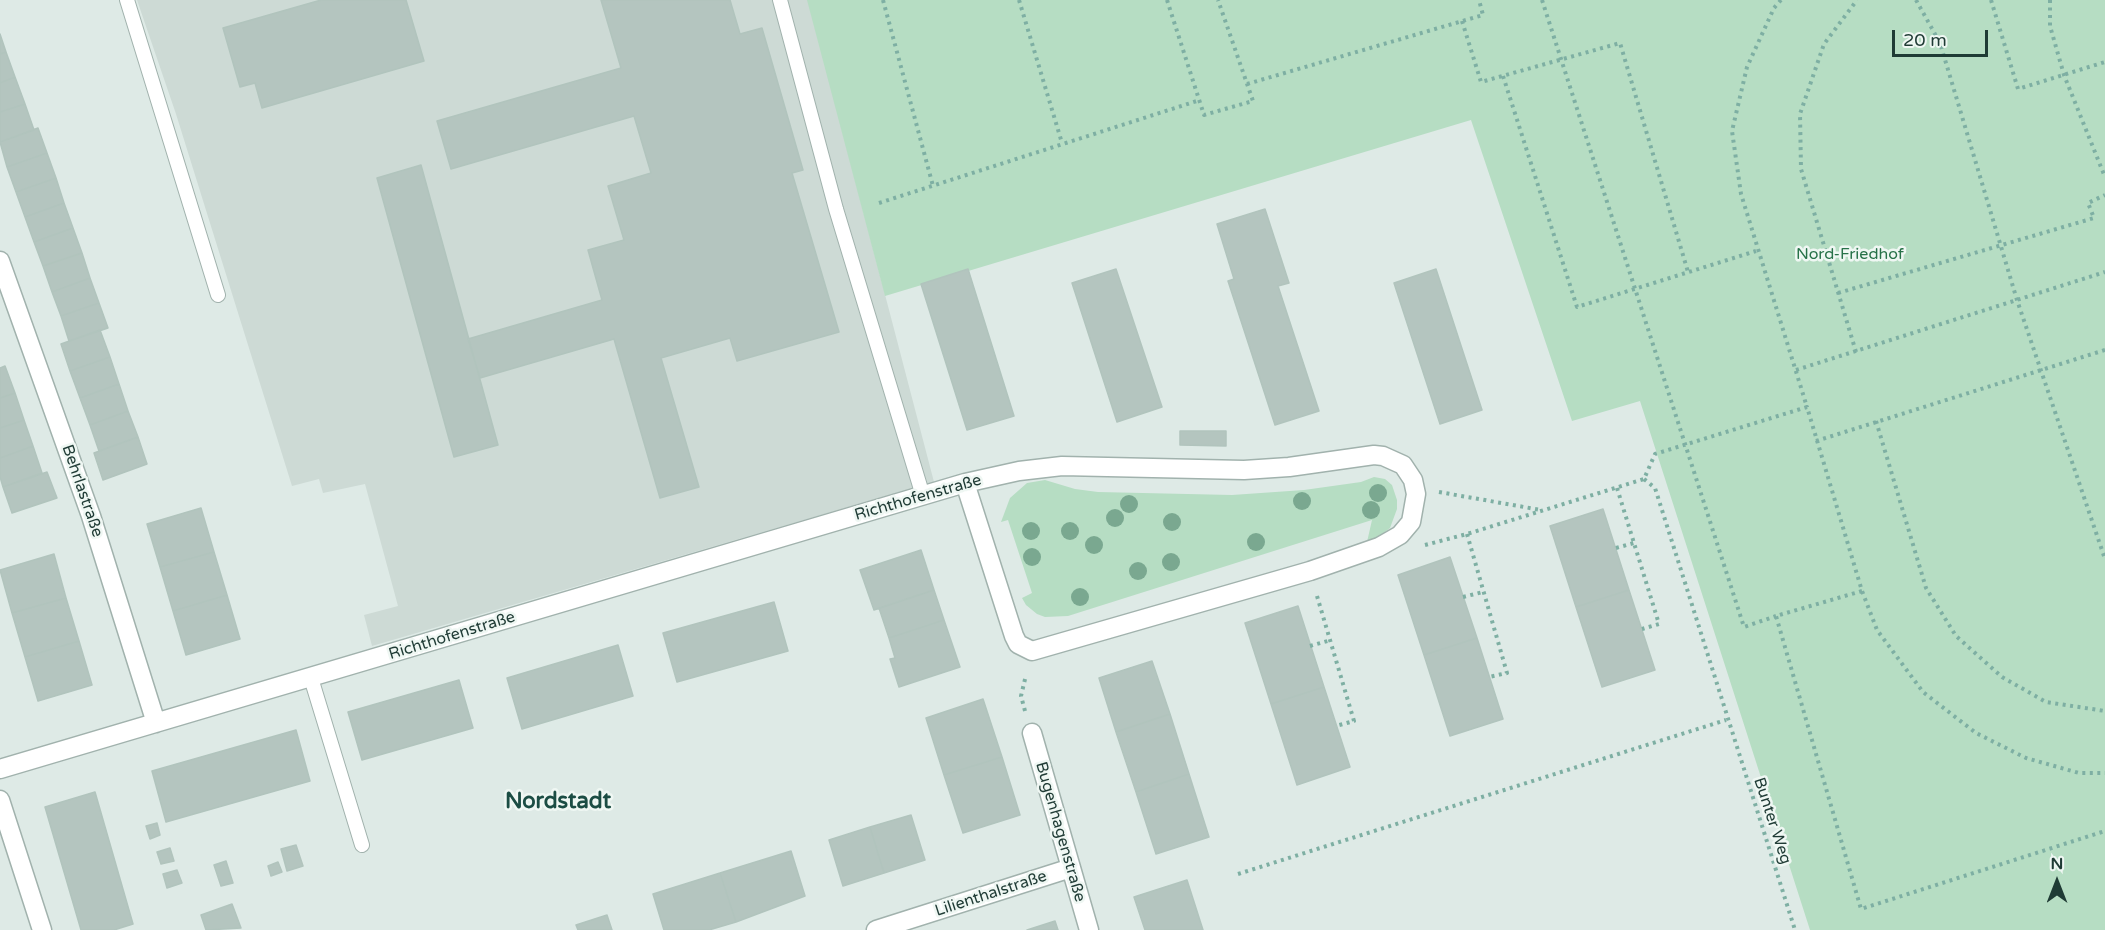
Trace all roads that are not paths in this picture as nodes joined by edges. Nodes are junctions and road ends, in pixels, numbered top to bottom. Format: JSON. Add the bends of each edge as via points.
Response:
{"nodes":[{"id":1,"x":127,"y":0,"type":"edge"},
{"id":2,"x":780,"y":0,"type":"edge"},
{"id":3,"x":0,"y":261,"type":"edge"},
{"id":4,"x":218,"y":295,"type":"dead end"},
{"id":5,"x":965,"y":483,"type":"junction"},
{"id":6,"x":923,"y":496,"type":"junction"},
{"id":7,"x":311,"y":678,"type":"junction"},
{"id":8,"x":156,"y":723,"type":"junction"},
{"id":9,"x":1032,"y":733,"type":"road end"},
{"id":10,"x":0,"y":769,"type":"edge"},
{"id":11,"x":0,"y":800,"type":"edge"},
{"id":12,"x":362,"y":845,"type":"dead end"},
{"id":13,"x":1071,"y":868,"type":"junction"},
{"id":14,"x":42,"y":930,"type":"edge"},
{"id":15,"x":876,"y":930,"type":"edge"},
{"id":16,"x":1089,"y":930,"type":"edge"}],
"edges":[{"from":1,"to":4,"type":"lane"},
{"from":2,"to":6,"type":"lane","via":[[836,209]]},
{"from":3,"to":8,"type":"street","name":"Behrlastraße","via":[[95,525]]},
{"from":5,"to":5,"type":"street","name":"Richthofenstraße","via":[[1062,466],[1244,470],[1374,454],[1403,465],[1415,487],[1415,504],[1411,522],[1400,535],[1379,547],[1310,571],[1032,651],[1018,644],[1014,636]]},
{"from":5,"to":6,"type":"street","name":"Richthofenstraße"},
{"from":6,"to":7,"type":"street","name":"Richthofenstraße"},
{"from":7,"to":8,"type":"street","name":"Richthofenstraße"},
{"from":7,"to":12,"type":"lane"},
{"from":8,"to":10,"type":"street","name":"Richthofenstraße"},
{"from":9,"to":13,"type":"street","name":"Bugenhagenstraße"},
{"from":11,"to":14,"type":"street"},
{"from":13,"to":15,"type":"street","name":"Lilienthalstraße"},
{"from":13,"to":16,"type":"street","name":"Bugenhagenstraße"}]}
